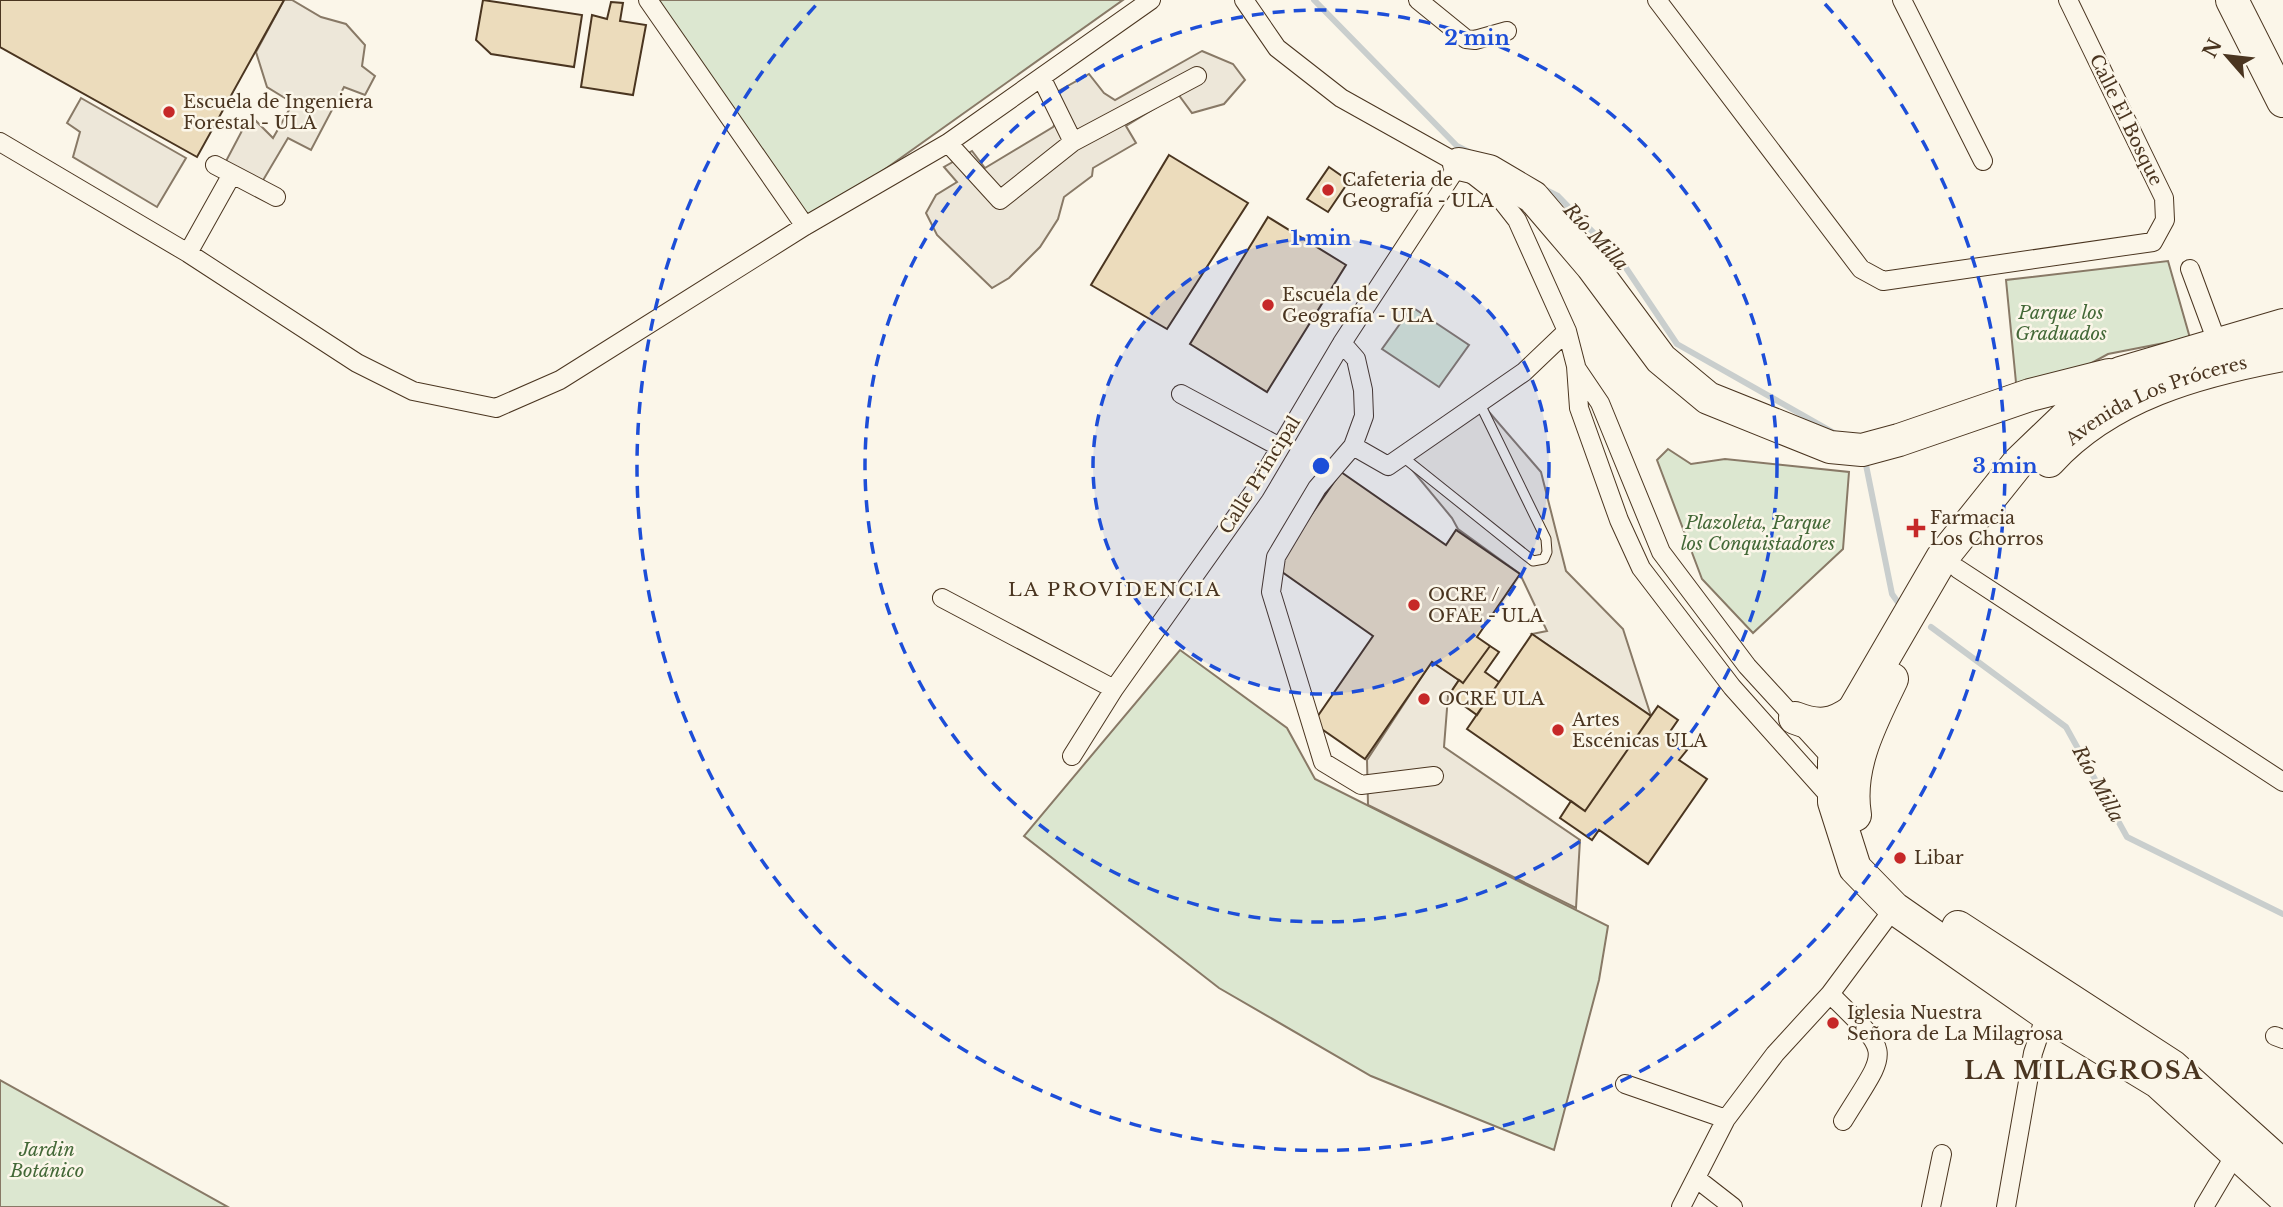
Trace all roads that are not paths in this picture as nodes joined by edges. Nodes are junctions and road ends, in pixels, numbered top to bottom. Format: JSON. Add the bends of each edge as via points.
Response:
{"nodes":[{"id":1,"x":648,"y":0,"type":"edge"},
{"id":2,"x":1150,"y":0,"type":"edge"},
{"id":3,"x":1244,"y":0,"type":"edge"},
{"id":4,"x":1419,"y":0,"type":"edge"},
{"id":5,"x":1657,"y":0,"type":"edge"},
{"id":6,"x":1902,"y":0,"type":"edge"},
{"id":7,"x":2068,"y":0,"type":"edge"},
{"id":8,"x":2232,"y":0,"type":"edge"},
{"id":9,"x":2255,"y":0,"type":"edge"},
{"id":10,"x":1507,"y":31,"type":"dead end"},
{"id":11,"x":2283,"y":55,"type":"edge"},
{"id":12,"x":1197,"y":76,"type":"dead end"},
{"id":13,"x":1042,"y":79,"type":"junction"},
{"id":14,"x":2283,"y":101,"type":"edge"},
{"id":15,"x":0,"y":142,"type":"edge"},
{"id":16,"x":1073,"y":142,"type":"junction"},
{"id":17,"x":948,"y":143,"type":"junction"},
{"id":18,"x":1983,"y":161,"type":"dead end"},
{"id":19,"x":1459,"y":164,"type":"junction"},
{"id":20,"x":215,"y":165,"type":"dead end"},
{"id":21,"x":231,"y":176,"type":"junction"},
{"id":22,"x":276,"y":197,"type":"dead end"},
{"id":23,"x":805,"y":226,"type":"junction"},
{"id":24,"x":188,"y":253,"type":"junction"},
{"id":25,"x":2190,"y":269,"type":"dead end"},
{"id":26,"x":2276,"y":323,"type":"edge"},
{"id":27,"x":1567,"y":331,"type":"junction"},
{"id":28,"x":2217,"y":342,"type":"junction"},
{"id":29,"x":1342,"y":343,"type":"junction"},
{"id":30,"x":2283,"y":355,"type":"edge"},
{"id":31,"x":1576,"y":366,"type":"junction"},
{"id":32,"x":2120,"y":373,"type":"junction"},
{"id":33,"x":1181,"y":394,"type":"dead end"},
{"id":34,"x":1479,"y":402,"type":"junction"},
{"id":35,"x":1278,"y":446,"type":"junction"},
{"id":36,"x":1353,"y":446,"type":"junction"},
{"id":37,"x":1403,"y":457,"type":"junction"},
{"id":38,"x":1958,"y":569,"type":"junction"},
{"id":39,"x":942,"y":598,"type":"dead end"},
{"id":40,"x":1114,"y":688,"type":"junction"},
{"id":41,"x":1853,"y":711,"type":"junction"},
{"id":42,"x":1795,"y":718,"type":"junction"},
{"id":43,"x":1072,"y":756,"type":"dead end"},
{"id":44,"x":1845,"y":764,"type":"junction"},
{"id":45,"x":1434,"y":776,"type":"dead end"},
{"id":46,"x":2283,"y":782,"type":"edge"},
{"id":47,"x":1844,"y":807,"type":"junction"},
{"id":48,"x":1894,"y":908,"type":"junction"},
{"id":49,"x":1829,"y":994,"type":"junction"},
{"id":50,"x":2046,"y":1014,"type":"junction"},
{"id":51,"x":1625,"y":1084,"type":"dead end"},
{"id":52,"x":1726,"y":1119,"type":"junction"},
{"id":53,"x":1843,"y":1121,"type":"dead end"},
{"id":54,"x":2236,"y":1153,"type":"junction"},
{"id":55,"x":1942,"y":1154,"type":"dead end"},
{"id":56,"x":2281,"y":1162,"type":"edge"},
{"id":57,"x":1697,"y":1179,"type":"junction"},
{"id":58,"x":2283,"y":1196,"type":"edge"},
{"id":59,"x":1681,"y":1207,"type":"edge"},
{"id":60,"x":1733,"y":1207,"type":"edge"},
{"id":61,"x":1931,"y":1207,"type":"edge"},
{"id":62,"x":2007,"y":1207,"type":"edge"},
{"id":63,"x":2204,"y":1207,"type":"edge"}],
"edges":[{"from":1,"to":23,"type":"street"},
{"from":2,"to":13,"type":"street"},
{"from":3,"to":19,"type":"street","via":[[1277,48],[1315,78]]},
{"from":4,"to":10,"type":"street","via":[[1466,38]]},
{"from":5,"to":7,"type":"street","name":"Calle El Bosque","via":[[1861,270],[1883,281],[2152,242],[2165,220],[2164,198]]},
{"from":6,"to":18,"type":"street"},
{"from":8,"to":14,"type":"highway"},
{"from":9,"to":11,"type":"highway"},
{"from":12,"to":16,"type":"street"},
{"from":13,"to":16,"type":"street"},
{"from":13,"to":17,"type":"street"},
{"from":15,"to":24,"type":"street"},
{"from":16,"to":17,"type":"street","via":[[1000,200]]},
{"from":17,"to":23,"type":"street"},
{"from":19,"to":27,"type":"street","via":[[1495,192],[1517,220]]},
{"from":19,"to":29,"type":"street","name":"Calle Principal"},
{"from":19,"to":32,"type":"highway","via":[[1489,171],[1533,197],[1661,359],[1708,398],[1830,447],[1862,450],[2030,395]]},
{"from":20,"to":21,"type":"street"},
{"from":21,"to":22,"type":"street"},
{"from":21,"to":24,"type":"street"},
{"from":23,"to":24,"type":"street","via":[[560,380],[496,408],[413,391],[379,374]]},
{"from":25,"to":28,"type":"street"},
{"from":26,"to":28,"type":"highway","name":"Avenida Los Próceres"},
{"from":27,"to":31,"type":"street"},
{"from":27,"to":34,"type":"street","via":[[1524,372]]},
{"from":28,"to":32,"type":"highway","name":"Avenida Los Próceres"},
{"from":29,"to":35,"type":"street","name":"Calle Principal"},
{"from":29,"to":36,"type":"street","via":[[1356,359],[1363,390],[1364,416]]},
{"from":30,"to":38,"type":"highway","name":"Avenida Los Próceres","via":[[2224,366],[2153,390],[2105,414],[2056,453]]},
{"from":31,"to":42,"type":"street","via":[[1600,403],[1661,552],[1746,666]]},
{"from":31,"to":47,"type":"street","via":[[1579,408],[1619,520],[1642,568],[1732,687]]},
{"from":32,"to":41,"type":"highway","name":"Avenida Los Próceres","via":[[2092,392],[2018,463],[1942,558]]},
{"from":33,"to":35,"type":"street"},
{"from":34,"to":37,"type":"street"},
{"from":34,"to":37,"type":"lane","via":[[1545,539],[1548,552],[1544,559],[1534,561]]},
{"from":35,"to":40,"type":"street","name":"Calle Principal","via":[[1255,490]]},
{"from":36,"to":37,"type":"street","via":[[1382,465]]},
{"from":36,"to":45,"type":"street","via":[[1317,488],[1276,557],[1271,592],[1323,762],[1361,785]]},
{"from":38,"to":44,"type":"highway","name":"Avenida Los Próceres","via":[[1900,662],[1861,746]]},
{"from":38,"to":46,"type":"street"},
{"from":39,"to":40,"type":"street"},
{"from":40,"to":43,"type":"street","name":"Calle Principal"},
{"from":41,"to":42,"type":"highway","via":[[1824,726]]},
{"from":41,"to":44,"type":"highway","name":"Avenida Los Próceres"},
{"from":42,"to":44,"type":"street"},
{"from":44,"to":47,"type":"highway","name":"Avenida Los Próceres"},
{"from":47,"to":48,"type":"highway","name":"Avenida Los Próceres","via":[[1855,868]]},
{"from":47,"to":56,"type":"highway","name":"Avenida Los Próceres","via":[[1884,872],[1910,896],[2172,1066]]},
{"from":48,"to":49,"type":"street"},
{"from":48,"to":50,"type":"highway","name":"Avenida Los Próceres"},
{"from":49,"to":52,"type":"street"},
{"from":49,"to":53,"type":"street","via":[[1874,1038],[1879,1049],[1879,1062]]},
{"from":50,"to":54,"type":"highway","name":"Avenida Los Próceres","via":[[2158,1082]]},
{"from":50,"to":62,"type":"street","via":[[2033,1053]]},
{"from":51,"to":52,"type":"street"},
{"from":52,"to":57,"type":"street"},
{"from":54,"to":58,"type":"highway","name":"Avenida Los Próceres"},
{"from":54,"to":63,"type":"street"},
{"from":55,"to":61,"type":"street"},
{"from":57,"to":59,"type":"street"},
{"from":57,"to":60,"type":"street"}]}
